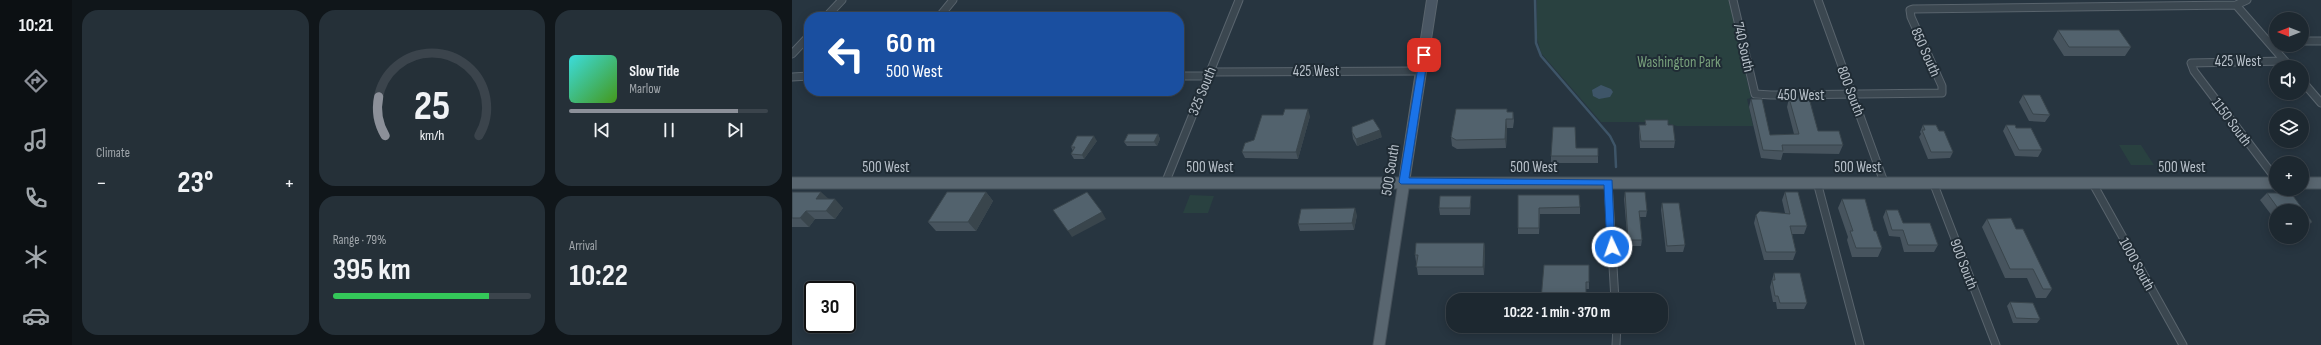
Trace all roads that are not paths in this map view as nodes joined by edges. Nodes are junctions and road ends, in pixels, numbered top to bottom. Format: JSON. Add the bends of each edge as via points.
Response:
{"nodes":[{"id":1,"x":842,"y":0,"type":"edge"},
{"id":2,"x":953,"y":0,"type":"edge"},
{"id":3,"x":1238,"y":0,"type":"edge"},
{"id":4,"x":1432,"y":0,"type":"edge"},
{"id":5,"x":1733,"y":0,"type":"edge"},
{"id":6,"x":1818,"y":0,"type":"edge"},
{"id":7,"x":2247,"y":0,"type":"edge"},
{"id":8,"x":2236,"y":5,"type":"junction"},
{"id":9,"x":831,"y":12,"type":"edge"},
{"id":10,"x":943,"y":12,"type":"edge"},
{"id":11,"x":804,"y":41,"type":"edge"},
{"id":12,"x":2267,"y":41,"type":"joint"},
{"id":13,"x":2309,"y":41,"type":"edge"},
{"id":14,"x":2321,"y":41,"type":"edge"},
{"id":15,"x":792,"y":54,"type":"edge"},
{"id":16,"x":2283,"y":60,"type":"edge"},
{"id":17,"x":2269,"y":62,"type":"edge"},
{"id":18,"x":2191,"y":63,"type":"joint"},
{"id":19,"x":1421,"y":71,"type":"junction"},
{"id":20,"x":1209,"y":74,"type":"junction"},
{"id":21,"x":792,"y":76,"type":"edge"},
{"id":22,"x":804,"y":76,"type":"edge"},
{"id":23,"x":1184,"y":76,"type":"edge"},
{"id":24,"x":2309,"y":89,"type":"edge"},
{"id":25,"x":1942,"y":93,"type":"joint"},
{"id":26,"x":1755,"y":94,"type":"joint"},
{"id":27,"x":1852,"y":95,"type":"junction"},
{"id":28,"x":2321,"y":103,"type":"edge"},
{"id":29,"x":2269,"y":172,"type":"edge"},
{"id":30,"x":1166,"y":181,"type":"junction"},
{"id":31,"x":2269,"y":181,"type":"edge"},
{"id":32,"x":1404,"y":182,"type":"junction"},
{"id":33,"x":1608,"y":182,"type":"junction"},
{"id":34,"x":1817,"y":182,"type":"junction"},
{"id":35,"x":1884,"y":182,"type":"junction"},
{"id":36,"x":1933,"y":182,"type":"junction"},
{"id":37,"x":2092,"y":182,"type":"junction"},
{"id":38,"x":2309,"y":182,"type":"edge"},
{"id":39,"x":2321,"y":182,"type":"edge"},
{"id":40,"x":792,"y":183,"type":"edge"},
{"id":41,"x":1615,"y":293,"type":"edge"},
{"id":42,"x":1617,"y":333,"type":"edge"},
{"id":43,"x":1379,"y":345,"type":"edge"},
{"id":44,"x":1616,"y":345,"type":"edge"},
{"id":45,"x":1860,"y":345,"type":"edge"},
{"id":46,"x":1996,"y":345,"type":"edge"},
{"id":47,"x":2183,"y":345,"type":"edge"}],
"edges":[{"from":1,"to":9,"type":"street"},
{"from":2,"to":10,"type":"street"},
{"from":3,"to":20,"type":"street","name":"325 South"},
{"from":4,"to":19,"type":"main road","name":"500 South"},
{"from":5,"to":26,"type":"street","name":"740 South"},
{"from":6,"to":27,"type":"street","name":"800 South"},
{"from":7,"to":8,"type":"street"},
{"from":8,"to":12,"type":"street"},
{"from":8,"to":25,"type":"street","name":"850 South","via":[[1910,10],[1942,86]]},
{"from":11,"to":15,"type":"street"},
{"from":12,"to":16,"type":"street"},
{"from":13,"to":14,"type":"street"},
{"from":17,"to":18,"type":"street","name":"425 West"},
{"from":18,"to":29,"type":"street","name":"1150 South","via":[[2194,71]]},
{"from":19,"to":20,"type":"street","name":"425 West"},
{"from":19,"to":32,"type":"main road","name":"500 South"},
{"from":20,"to":23,"type":"street","name":"425 West"},
{"from":20,"to":30,"type":"street","name":"325 South"},
{"from":21,"to":22,"type":"street"},
{"from":24,"to":28,"type":"street"},
{"from":25,"to":27,"type":"street","name":"450 West"},
{"from":26,"to":27,"type":"street","name":"450 West"},
{"from":27,"to":35,"type":"street","name":"800 South"},
{"from":30,"to":32,"type":"main road","name":"500 West"},
{"from":30,"to":40,"type":"main road","name":"500 West"},
{"from":31,"to":37,"type":"main road","name":"500 West"},
{"from":32,"to":33,"type":"main road","name":"500 West"},
{"from":32,"to":43,"type":"main road","name":"500 South"},
{"from":33,"to":34,"type":"main road","name":"500 West"},
{"from":33,"to":41,"type":"street"},
{"from":34,"to":35,"type":"main road","name":"500 West"},
{"from":34,"to":45,"type":"street"},
{"from":35,"to":36,"type":"main road","name":"500 West"},
{"from":36,"to":37,"type":"main road","name":"500 West"},
{"from":36,"to":46,"type":"street","name":"900 South"},
{"from":37,"to":47,"type":"street","name":"1000 South"},
{"from":38,"to":39,"type":"main road"},
{"from":42,"to":44,"type":"street"}]}
